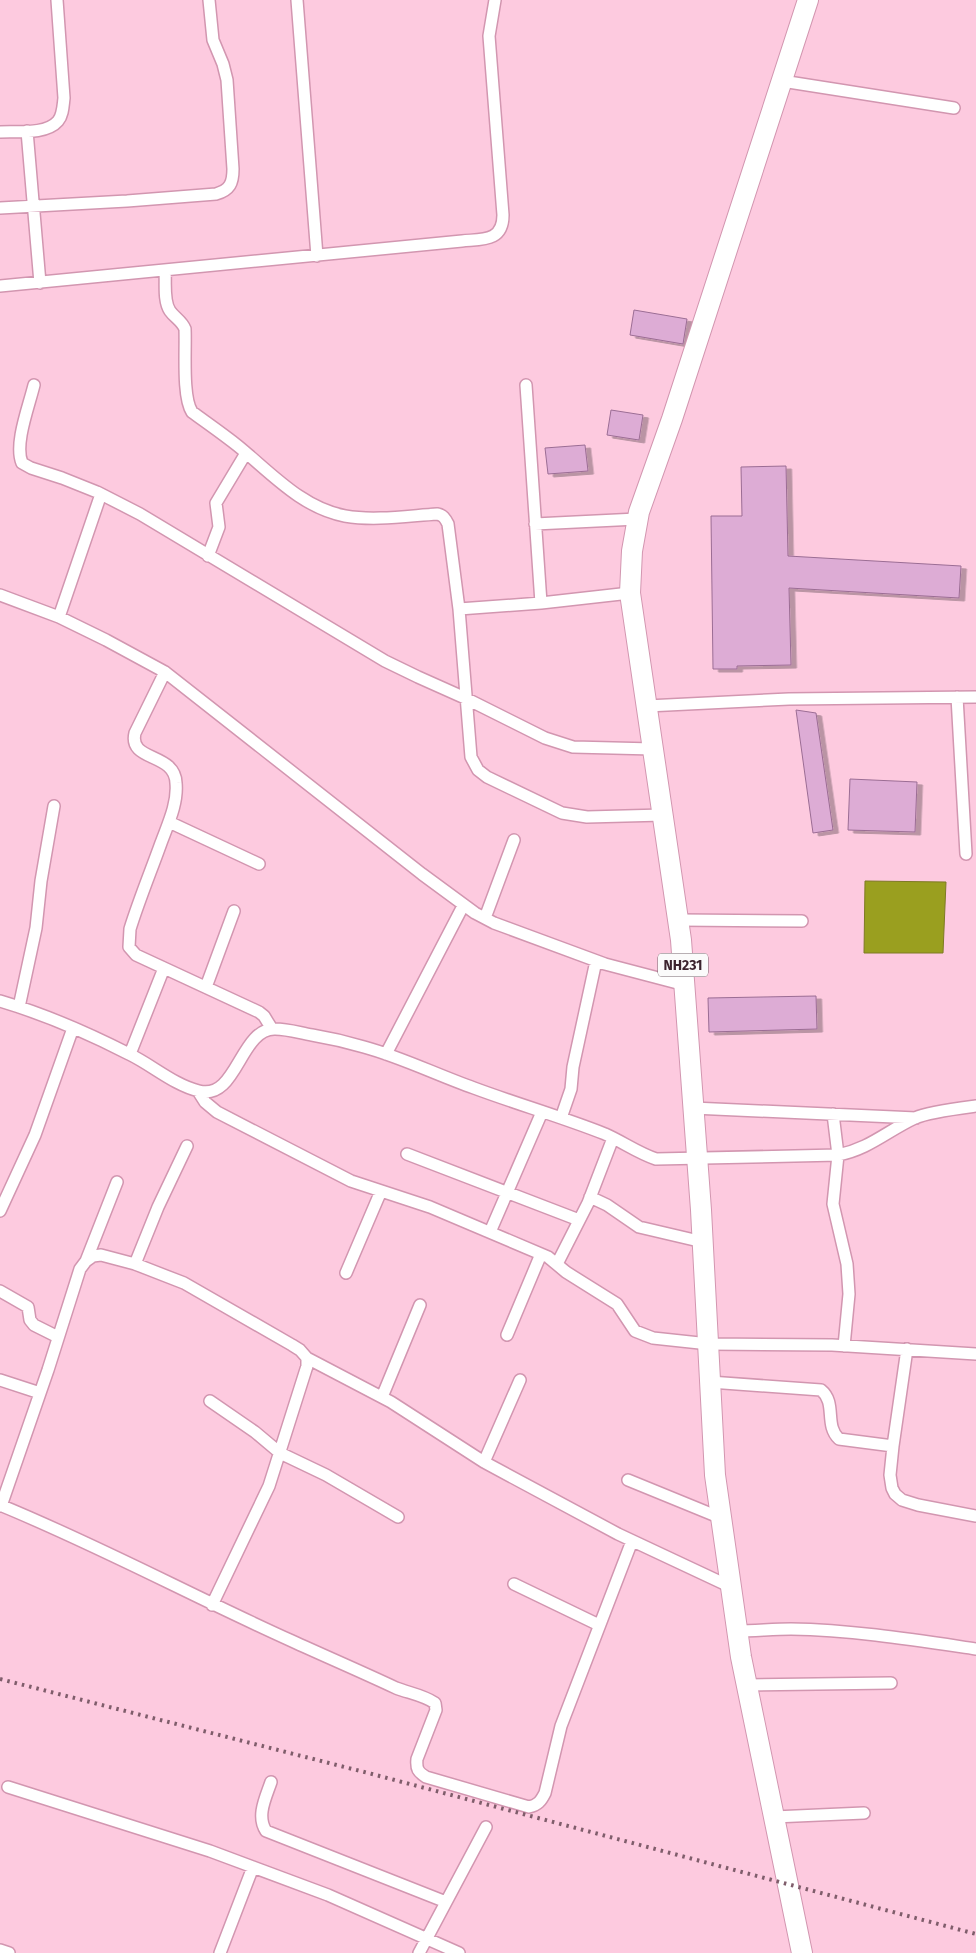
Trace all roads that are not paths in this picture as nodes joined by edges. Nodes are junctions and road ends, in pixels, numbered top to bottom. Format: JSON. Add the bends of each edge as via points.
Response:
{"nodes":[{"id":1,"x":57,"y":0,"type":"edge"},
{"id":2,"x":208,"y":0,"type":"edge"},
{"id":3,"x":297,"y":0,"type":"edge"},
{"id":4,"x":495,"y":0,"type":"edge"},
{"id":5,"x":808,"y":0,"type":"edge"},
{"id":6,"x":782,"y":81,"type":"junction"},
{"id":7,"x":954,"y":108,"type":"dead end"},
{"id":8,"x":27,"y":131,"type":"junction"},
{"id":9,"x":0,"y":132,"type":"edge"},
{"id":10,"x":33,"y":207,"type":"junction"},
{"id":11,"x":0,"y":208,"type":"edge"},
{"id":12,"x":317,"y":256,"type":"junction"},
{"id":13,"x":165,"y":271,"type":"junction"},
{"id":14,"x":40,"y":283,"type":"junction"},
{"id":15,"x":0,"y":286,"type":"edge"},
{"id":16,"x":34,"y":385,"type":"dead end"},
{"id":17,"x":526,"y":385,"type":"dead end"},
{"id":18,"x":246,"y":453,"type":"junction"},
{"id":19,"x":101,"y":494,"type":"junction"},
{"id":20,"x":638,"y":519,"type":"junction"},
{"id":21,"x":535,"y":524,"type":"junction"},
{"id":22,"x":208,"y":556,"type":"junction"},
{"id":23,"x":630,"y":593,"type":"junction"},
{"id":24,"x":0,"y":594,"type":"edge"},
{"id":25,"x":541,"y":603,"type":"junction"},
{"id":26,"x":459,"y":608,"type":"junction"},
{"id":27,"x":58,"y":617,"type":"junction"},
{"id":28,"x":166,"y":672,"type":"junction"},
{"id":29,"x":957,"y":697,"type":"junction"},
{"id":30,"x":976,"y":697,"type":"edge"},
{"id":31,"x":465,"y":698,"type":"junction"},
{"id":32,"x":647,"y":706,"type":"junction"},
{"id":33,"x":653,"y":749,"type":"junction"},
{"id":34,"x":54,"y":806,"type":"dead end"},
{"id":35,"x":663,"y":815,"type":"junction"},
{"id":36,"x":169,"y":822,"type":"junction"},
{"id":37,"x":514,"y":840,"type":"dead end"},
{"id":38,"x":966,"y":854,"type":"dead end"},
{"id":39,"x":259,"y":864,"type":"dead end"},
{"id":40,"x":463,"y":906,"type":"junction"},
{"id":41,"x":234,"y":911,"type":"dead end"},
{"id":42,"x":484,"y":918,"type":"junction"},
{"id":43,"x":679,"y":920,"type":"junction"},
{"id":44,"x":802,"y":921,"type":"dead end"},
{"id":45,"x":596,"y":961,"type":"junction"},
{"id":46,"x":164,"y":968,"type":"junction"},
{"id":47,"x":685,"y":985,"type":"junction"},
{"id":48,"x":206,"y":987,"type":"junction"},
{"id":49,"x":0,"y":1001,"type":"edge"},
{"id":50,"x":19,"y":1006,"type":"junction"},
{"id":51,"x":73,"y":1028,"type":"junction"},
{"id":52,"x":272,"y":1029,"type":"junction"},
{"id":53,"x":130,"y":1054,"type":"junction"},
{"id":54,"x":386,"y":1054,"type":"junction"},
{"id":55,"x":198,"y":1091,"type":"junction"},
{"id":56,"x":976,"y":1106,"type":"edge"},
{"id":57,"x":693,"y":1108,"type":"junction"},
{"id":58,"x":542,"y":1112,"type":"junction"},
{"id":59,"x":833,"y":1114,"type":"junction"},
{"id":60,"x":561,"y":1118,"type":"junction"},
{"id":61,"x":916,"y":1118,"type":"junction"},
{"id":62,"x":613,"y":1138,"type":"junction"},
{"id":63,"x":187,"y":1146,"type":"dead end"},
{"id":64,"x":407,"y":1154,"type":"dead end"},
{"id":65,"x":838,"y":1156,"type":"junction"},
{"id":66,"x":698,"y":1158,"type":"junction"},
{"id":67,"x":117,"y":1182,"type":"dead end"},
{"id":68,"x":381,"y":1191,"type":"junction"},
{"id":69,"x":508,"y":1192,"type":"junction"},
{"id":70,"x":590,"y":1197,"type":"junction"},
{"id":71,"x":0,"y":1211,"type":"edge"},
{"id":72,"x":580,"y":1220,"type":"junction"},
{"id":73,"x":490,"y":1232,"type":"junction"},
{"id":74,"x":703,"y":1242,"type":"junction"},
{"id":75,"x":541,"y":1254,"type":"junction"},
{"id":76,"x":86,"y":1261,"type":"junction"},
{"id":77,"x":135,"y":1264,"type":"junction"},
{"id":78,"x":557,"y":1264,"type":"junction"},
{"id":79,"x":346,"y":1273,"type":"dead end"},
{"id":80,"x":0,"y":1291,"type":"edge"},
{"id":81,"x":420,"y":1305,"type":"dead end"},
{"id":82,"x":508,"y":1336,"type":"dead end"},
{"id":83,"x":58,"y":1337,"type":"junction"},
{"id":84,"x":709,"y":1344,"type":"junction"},
{"id":85,"x":844,"y":1346,"type":"junction"},
{"id":86,"x":907,"y":1349,"type":"junction"},
{"id":87,"x":976,"y":1354,"type":"edge"},
{"id":88,"x":307,"y":1358,"type":"junction"},
{"id":89,"x":0,"y":1380,"type":"edge"},
{"id":90,"x":520,"y":1380,"type":"dead end"},
{"id":91,"x":710,"y":1382,"type":"junction"},
{"id":92,"x":40,"y":1393,"type":"junction"},
{"id":93,"x":382,"y":1397,"type":"junction"},
{"id":94,"x":210,"y":1401,"type":"dead end"},
{"id":95,"x":893,"y":1446,"type":"junction"},
{"id":96,"x":280,"y":1453,"type":"junction"},
{"id":97,"x":484,"y":1462,"type":"junction"},
{"id":98,"x":628,"y":1480,"type":"dead end"},
{"id":99,"x":0,"y":1506,"type":"edge"},
{"id":100,"x":976,"y":1516,"type":"edge"},
{"id":101,"x":398,"y":1517,"type":"dead end"},
{"id":102,"x":721,"y":1518,"type":"junction"},
{"id":103,"x":632,"y":1541,"type":"junction"},
{"id":104,"x":514,"y":1584,"type":"dead end"},
{"id":105,"x":731,"y":1587,"type":"junction"},
{"id":106,"x":212,"y":1605,"type":"junction"},
{"id":107,"x":599,"y":1625,"type":"junction"},
{"id":108,"x":737,"y":1632,"type":"junction"},
{"id":109,"x":976,"y":1649,"type":"edge"},
{"id":110,"x":891,"y":1683,"type":"dead end"},
{"id":111,"x":746,"y":1685,"type":"junction"},
{"id":112,"x":271,"y":1782,"type":"dead end"},
{"id":113,"x":8,"y":1787,"type":"dead end"},
{"id":114,"x":864,"y":1813,"type":"dead end"},
{"id":115,"x":774,"y":1817,"type":"junction"},
{"id":116,"x":486,"y":1826,"type":"dead end"},
{"id":117,"x":253,"y":1867,"type":"junction"},
{"id":118,"x":446,"y":1902,"type":"junction"},
{"id":119,"x":427,"y":1938,"type":"junction"},
{"id":120,"x":0,"y":1950,"type":"edge"},
{"id":121,"x":9,"y":1953,"type":"edge"},
{"id":122,"x":220,"y":1953,"type":"edge"},
{"id":123,"x":419,"y":1953,"type":"edge"},
{"id":124,"x":459,"y":1953,"type":"edge"},
{"id":125,"x":802,"y":1953,"type":"edge"}],
"edges":[{"from":1,"to":8,"type":"street","via":[[63,110],[59,120],[50,127]]},
{"from":2,"to":10,"type":"street","via":[[213,40],[227,80],[233,169],[230,187],[216,194]]},
{"from":3,"to":12,"type":"street"},
{"from":4,"to":12,"type":"street","via":[[489,36],[502,229],[489,238]]},
{"from":5,"to":6,"type":"highway","number":"NH231"},
{"from":6,"to":7,"type":"street"},
{"from":6,"to":20,"type":"highway","number":"NH231"},
{"from":8,"to":9,"type":"street"},
{"from":8,"to":10,"type":"street"},
{"from":10,"to":11,"type":"street"},
{"from":10,"to":14,"type":"street"},
{"from":12,"to":13,"type":"street"},
{"from":13,"to":14,"type":"street"},
{"from":13,"to":18,"type":"street","via":[[167,305],[185,329],[188,407]]},
{"from":14,"to":15,"type":"street"},
{"from":16,"to":19,"type":"street","via":[[20,444],[22,463]]},
{"from":17,"to":21,"type":"street"},
{"from":18,"to":22,"type":"street","via":[[216,503],[218,527]]},
{"from":18,"to":26,"type":"street","via":[[312,505],[329,512],[351,517],[442,515],[448,524]]},
{"from":19,"to":22,"type":"street"},
{"from":19,"to":27,"type":"street"},
{"from":20,"to":21,"type":"street"},
{"from":20,"to":23,"type":"highway","number":"NH231","via":[[632,551]]},
{"from":21,"to":25,"type":"street"},
{"from":22,"to":31,"type":"street","via":[[386,660]]},
{"from":23,"to":25,"type":"street"},
{"from":23,"to":32,"type":"highway","number":"NH231"},
{"from":24,"to":27,"type":"street"},
{"from":25,"to":26,"type":"street"},
{"from":26,"to":31,"type":"street"},
{"from":27,"to":28,"type":"street"},
{"from":28,"to":36,"type":"street","via":[[133,740],[134,746],[165,763],[176,777]]},
{"from":28,"to":40,"type":"street"},
{"from":29,"to":30,"type":"street"},
{"from":29,"to":32,"type":"street","via":[[789,699]]},
{"from":29,"to":38,"type":"street"},
{"from":31,"to":33,"type":"street","via":[[545,738],[567,745]]},
{"from":31,"to":35,"type":"street","via":[[471,757],[478,770],[487,777],[540,804],[574,816]]},
{"from":32,"to":33,"type":"highway","number":"NH231"},
{"from":33,"to":35,"type":"highway","number":"NH231"},
{"from":34,"to":50,"type":"street","via":[[40,881],[36,928]]},
{"from":35,"to":43,"type":"highway","number":"NH231"},
{"from":36,"to":39,"type":"street"},
{"from":36,"to":46,"type":"street","via":[[135,912],[128,941],[136,955]]},
{"from":37,"to":42,"type":"street"},
{"from":40,"to":42,"type":"street"},
{"from":40,"to":54,"type":"street"},
{"from":41,"to":48,"type":"street"},
{"from":42,"to":45,"type":"street"},
{"from":43,"to":44,"type":"street"},
{"from":43,"to":47,"type":"highway","number":"NH231"},
{"from":45,"to":47,"type":"street"},
{"from":45,"to":60,"type":"street"},
{"from":46,"to":48,"type":"street"},
{"from":46,"to":53,"type":"street"},
{"from":47,"to":57,"type":"highway","number":"NH231"},
{"from":48,"to":52,"type":"street","via":[[259,1012]]},
{"from":49,"to":50,"type":"street"},
{"from":50,"to":51,"type":"street"},
{"from":51,"to":53,"type":"street"},
{"from":51,"to":71,"type":"street","via":[[32,1142]]},
{"from":52,"to":54,"type":"street","via":[[320,1036]]},
{"from":52,"to":55,"type":"street","via":[[257,1036],[223,1085],[208,1093]]},
{"from":53,"to":55,"type":"street"},
{"from":54,"to":58,"type":"street"},
{"from":55,"to":68,"type":"street","via":[[217,1112],[335,1174]]},
{"from":56,"to":61,"type":"street"},
{"from":57,"to":59,"type":"street"},
{"from":57,"to":66,"type":"highway","number":"NH231"},
{"from":58,"to":60,"type":"street"},
{"from":58,"to":69,"type":"street"},
{"from":59,"to":61,"type":"street"},
{"from":59,"to":65,"type":"street"},
{"from":60,"to":62,"type":"street"},
{"from":61,"to":65,"type":"street","via":[[869,1146]]},
{"from":62,"to":66,"type":"street","via":[[656,1159]]},
{"from":62,"to":70,"type":"street"},
{"from":63,"to":77,"type":"street"},
{"from":64,"to":69,"type":"street"},
{"from":65,"to":66,"type":"street"},
{"from":65,"to":85,"type":"street","via":[[833,1204],[847,1264],[849,1294]]},
{"from":66,"to":74,"type":"highway","number":"NH231"},
{"from":67,"to":76,"type":"street"},
{"from":68,"to":73,"type":"street"},
{"from":68,"to":79,"type":"street"},
{"from":69,"to":72,"type":"street"},
{"from":69,"to":73,"type":"street"},
{"from":70,"to":72,"type":"street"},
{"from":70,"to":74,"type":"street","via":[[639,1227]]},
{"from":72,"to":78,"type":"street"},
{"from":73,"to":75,"type":"street"},
{"from":74,"to":84,"type":"highway","number":"NH231"},
{"from":75,"to":78,"type":"street"},
{"from":75,"to":82,"type":"street"},
{"from":76,"to":77,"type":"street","via":[[101,1255]]},
{"from":76,"to":83,"type":"street","via":[[80,1269]]},
{"from":77,"to":88,"type":"street","via":[[197,1289],[292,1345]]},
{"from":78,"to":84,"type":"street","via":[[617,1304],[635,1332],[665,1340]]},
{"from":80,"to":83,"type":"street","via":[[28,1307],[34,1325]]},
{"from":81,"to":93,"type":"street"},
{"from":83,"to":92,"type":"street"},
{"from":84,"to":85,"type":"street"},
{"from":84,"to":91,"type":"highway","number":"NH231"},
{"from":85,"to":86,"type":"street"},
{"from":86,"to":87,"type":"street"},
{"from":86,"to":95,"type":"street"},
{"from":88,"to":93,"type":"street"},
{"from":88,"to":96,"type":"street"},
{"from":89,"to":92,"type":"street"},
{"from":90,"to":97,"type":"street"},
{"from":91,"to":95,"type":"street","via":[[821,1390],[829,1404],[830,1427],[838,1439]]},
{"from":91,"to":102,"type":"highway","number":"NH231","via":[[715,1475]]},
{"from":92,"to":99,"type":"street"},
{"from":93,"to":97,"type":"street"},
{"from":94,"to":96,"type":"street"},
{"from":95,"to":100,"type":"street","via":[[892,1488],[902,1500]]},
{"from":96,"to":101,"type":"street"},
{"from":96,"to":106,"type":"street","via":[[269,1486]]},
{"from":97,"to":103,"type":"street"},
{"from":98,"to":102,"type":"street"},
{"from":99,"to":106,"type":"street","via":[[86,1542]]},
{"from":102,"to":105,"type":"highway","number":"NH231"},
{"from":103,"to":105,"type":"street"},
{"from":103,"to":107,"type":"street"},
{"from":104,"to":107,"type":"street"},
{"from":105,"to":108,"type":"highway","number":"NH231"},
{"from":106,"to":107,"type":"street","via":[[428,1699],[435,1704],[436,1710],[417,1759],[419,1773],[529,1807],[536,1806],[545,1793],[561,1726]]},
{"from":108,"to":109,"type":"street","via":[[824,1630]]},
{"from":108,"to":111,"type":"highway","number":"NH231"},
{"from":110,"to":111,"type":"street"},
{"from":111,"to":115,"type":"highway","number":"NH231"},
{"from":112,"to":118,"type":"street","via":[[261,1818],[266,1830]]},
{"from":113,"to":117,"type":"street"},
{"from":114,"to":115,"type":"street"},
{"from":115,"to":125,"type":"highway","number":"NH231"},
{"from":116,"to":118,"type":"street"},
{"from":117,"to":119,"type":"street"},
{"from":117,"to":122,"type":"street"},
{"from":118,"to":119,"type":"street"},
{"from":119,"to":123,"type":"street"},
{"from":119,"to":124,"type":"street"},
{"from":120,"to":121,"type":"street"}]}
